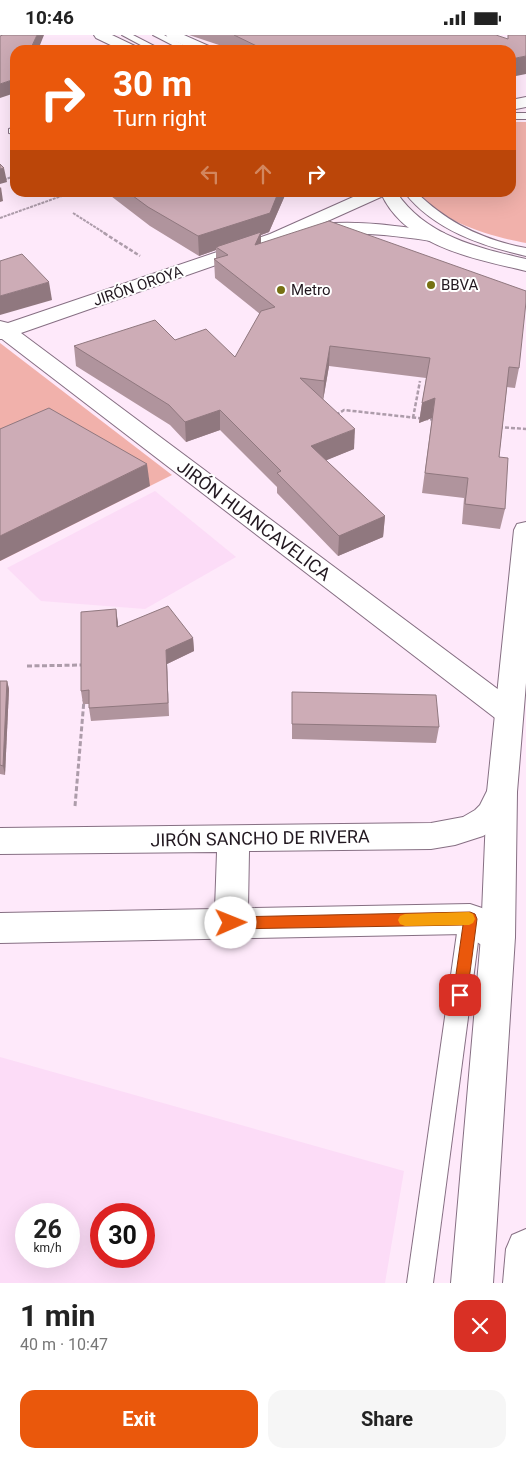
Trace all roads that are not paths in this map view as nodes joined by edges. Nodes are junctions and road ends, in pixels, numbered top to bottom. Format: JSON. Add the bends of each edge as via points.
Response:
{"nodes":[{"id":1,"x":101,"y":35,"type":"edge"},
{"id":2,"x":126,"y":35,"type":"edge"},
{"id":3,"x":157,"y":35,"type":"edge"},
{"id":4,"x":173,"y":35,"type":"edge"},
{"id":5,"x":122,"y":45,"type":"edge"},
{"id":6,"x":147,"y":45,"type":"edge"},
{"id":7,"x":178,"y":45,"type":"edge"},
{"id":8,"x":195,"y":45,"type":"edge"},
{"id":9,"x":366,"y":197,"type":"edge"},
{"id":10,"x":392,"y":197,"type":"edge"},
{"id":11,"x":415,"y":197,"type":"edge"},
{"id":12,"x":438,"y":237,"type":"junction"},
{"id":13,"x":276,"y":238,"type":"junction"},
{"id":14,"x":526,"y":252,"type":"edge"},
{"id":15,"x":492,"y":257,"type":"junction"},
{"id":16,"x":526,"y":265,"type":"edge"},
{"id":17,"x":526,"y":277,"type":"edge"},
{"id":18,"x":2,"y":331,"type":"edge"},
{"id":19,"x":526,"y":530,"type":"edge"},
{"id":20,"x":509,"y":713,"type":"junction"},
{"id":21,"x":502,"y":792,"type":"junction"},
{"id":22,"x":233,"y":839,"type":"junction"},
{"id":23,"x":0,"y":841,"type":"edge"},
{"id":24,"x":231,"y":923,"type":"junction"},
{"id":25,"x":0,"y":927,"type":"edge"},
{"id":26,"x":484,"y":928,"type":"junction"},
{"id":27,"x":526,"y":1249,"type":"edge"},
{"id":28,"x":420,"y":1283,"type":"edge"},
{"id":29,"x":472,"y":1283,"type":"edge"},
{"id":30,"x":524,"y":1283,"type":"edge"}],
"edges":[{"from":1,"to":5,"type":"street"},
{"from":2,"to":6,"type":"lane"},
{"from":3,"to":7,"type":"lane"},
{"from":4,"to":8,"type":"street"},
{"from":9,"to":13,"type":"street","name":"JIRÓN OROYA"},
{"from":10,"to":12,"type":"street","via":[[413,221]]},
{"from":11,"to":14,"type":"lane","via":[[450,226],[497,246]]},
{"from":12,"to":13,"type":"street","name":"JIRÓN OROYA","via":[[348,227]]},
{"from":12,"to":15,"type":"street"},
{"from":13,"to":18,"type":"street","name":"JIRÓN OROYA"},
{"from":15,"to":16,"type":"street"},
{"from":15,"to":17,"type":"street"},
{"from":18,"to":20,"type":"street","name":"JIRÓN HUANCAVELICA"},
{"from":19,"to":20,"type":"street"},
{"from":20,"to":21,"type":"street"},
{"from":21,"to":22,"type":"street","name":"JIRÓN SANCHO DE RIVERA","via":[[490,815],[471,827],[452,833]]},
{"from":21,"to":26,"type":"street"},
{"from":22,"to":23,"type":"street","name":"JIRÓN SANCHO DE RIVERA"},
{"from":22,"to":24,"type":"street"},
{"from":24,"to":25,"type":"street"},
{"from":24,"to":26,"type":"street"},
{"from":26,"to":28,"type":"lane"},
{"from":26,"to":29,"type":"street"},
{"from":27,"to":30,"type":"street"}]}
